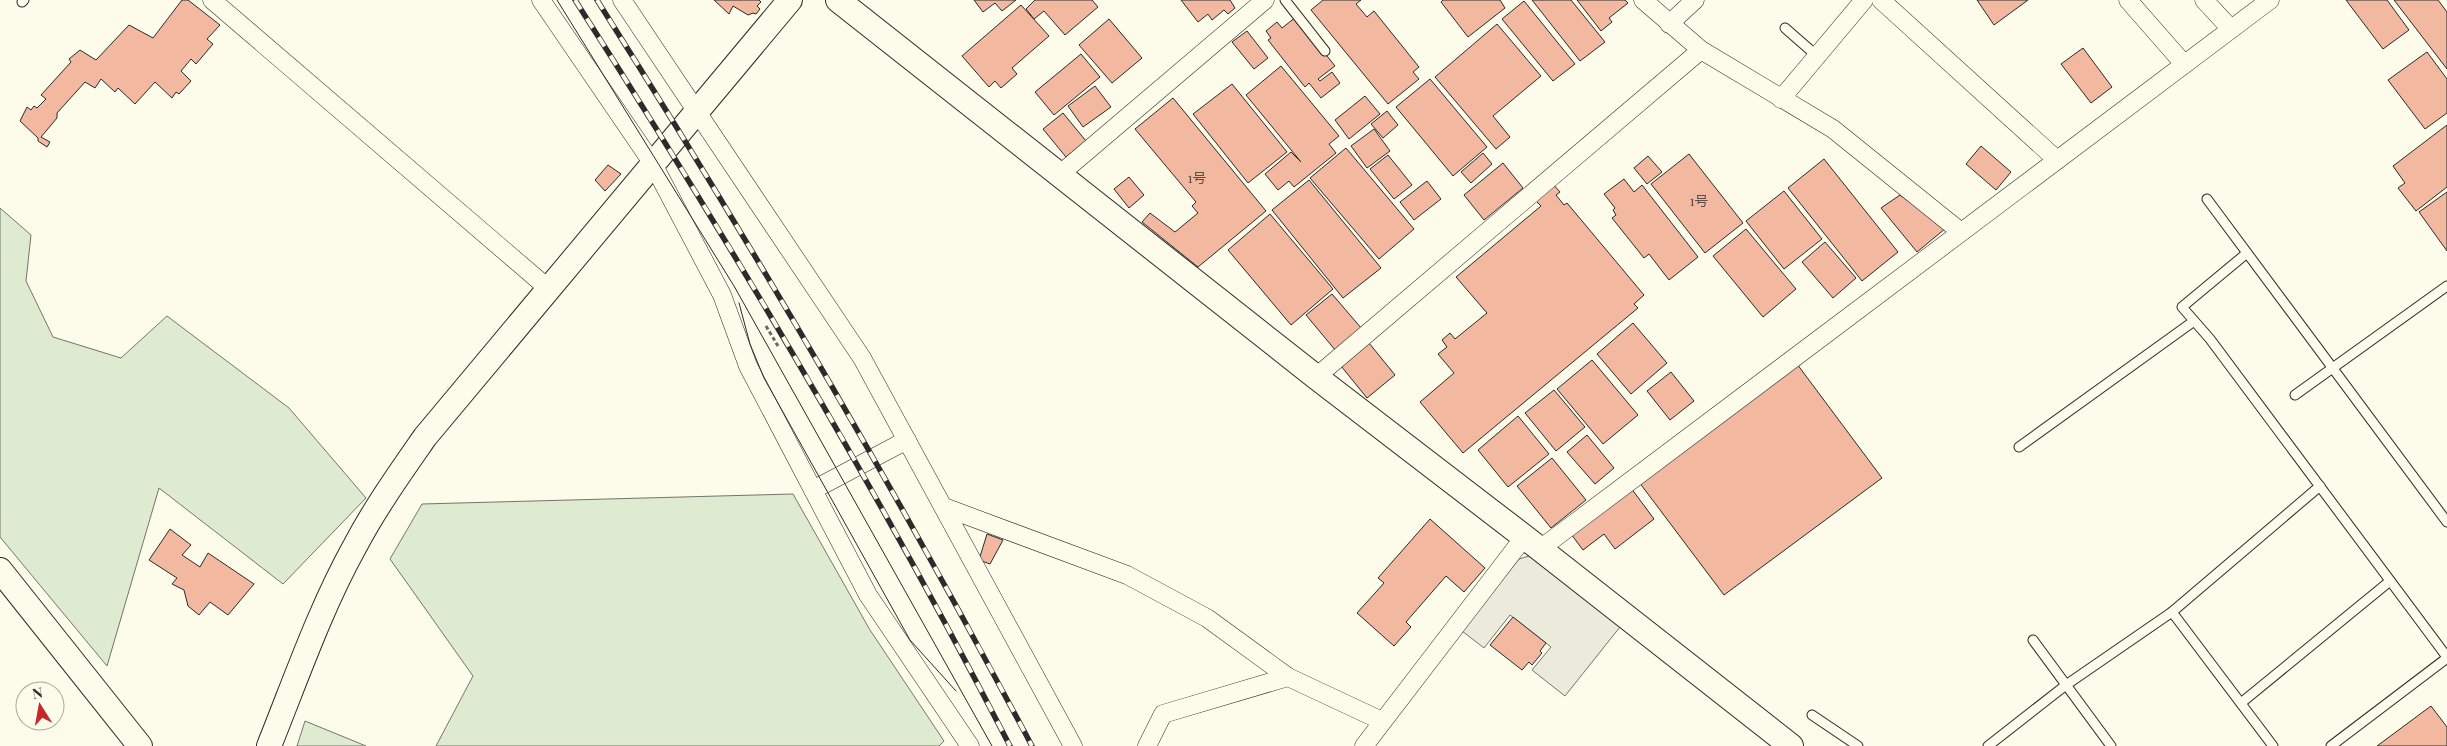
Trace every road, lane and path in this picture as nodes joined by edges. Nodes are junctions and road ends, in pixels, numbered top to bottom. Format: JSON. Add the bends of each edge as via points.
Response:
{"nodes":[{"id":1,"x":212,"y":0,"type":"edge"},
{"id":2,"x":541,"y":0,"type":"edge"},
{"id":3,"x":622,"y":0,"type":"edge"},
{"id":4,"x":790,"y":0,"type":"edge"},
{"id":5,"x":838,"y":0,"type":"edge"},
{"id":6,"x":1265,"y":0,"type":"edge"},
{"id":7,"x":1284,"y":0,"type":"edge"},
{"id":8,"x":1643,"y":0,"type":"edge"},
{"id":9,"x":1695,"y":0,"type":"edge"},
{"id":10,"x":1864,"y":0,"type":"edge"},
{"id":11,"x":1881,"y":0,"type":"edge"},
{"id":12,"x":2128,"y":0,"type":"edge"},
{"id":13,"x":2204,"y":0,"type":"edge"},
{"id":14,"x":2270,"y":0,"type":"edge"},
{"id":15,"x":1669,"y":24,"type":"junction"},
{"id":16,"x":1785,"y":28,"type":"dead end"},
{"id":17,"x":2231,"y":29,"type":"junction"},
{"id":18,"x":1701,"y":50,"type":"junction"},
{"id":19,"x":1325,"y":51,"type":"dead end"},
{"id":20,"x":1817,"y":56,"type":"junction"},
{"id":21,"x":2184,"y":64,"type":"junction"},
{"id":22,"x":1781,"y":98,"type":"junction"},
{"id":23,"x":696,"y":112,"type":"junction"},
{"id":24,"x":2057,"y":160,"type":"junction"},
{"id":25,"x":653,"y":164,"type":"junction"},
{"id":26,"x":1059,"y":175,"type":"junction"},
{"id":27,"x":2207,"y":198,"type":"dead end"},
{"id":28,"x":1961,"y":232,"type":"junction"},
{"id":29,"x":2247,"y":253,"type":"junction"},
{"id":30,"x":2447,"y":286,"type":"edge"},
{"id":31,"x":550,"y":290,"type":"junction"},
{"id":32,"x":2194,"y":321,"type":"junction"},
{"id":33,"x":766,"y":326,"type":"dead end"},
{"id":34,"x":778,"y":346,"type":"dead end"},
{"id":35,"x":2332,"y":368,"type":"junction"},
{"id":36,"x":1316,"y":377,"type":"junction"},
{"id":37,"x":2295,"y":395,"type":"dead end"},
{"id":38,"x":907,"y":440,"type":"junction"},
{"id":39,"x":2019,"y":446,"type":"dead end"},
{"id":40,"x":2320,"y":486,"type":"junction"},
{"id":41,"x":813,"y":490,"type":"junction"},
{"id":42,"x":944,"y":507,"type":"junction"},
{"id":43,"x":2447,"y":522,"type":"edge"},
{"id":44,"x":1532,"y":543,"type":"junction"},
{"id":45,"x":0,"y":570,"type":"edge"},
{"id":46,"x":2390,"y":581,"type":"junction"},
{"id":47,"x":2172,"y":612,"type":"junction"},
{"id":48,"x":2033,"y":640,"type":"dead end"},
{"id":49,"x":2447,"y":658,"type":"edge"},
{"id":50,"x":1288,"y":677,"type":"junction"},
{"id":51,"x":2066,"y":685,"type":"junction"},
{"id":52,"x":2241,"y":703,"type":"junction"},
{"id":53,"x":1812,"y":715,"type":"dead end"},
{"id":54,"x":1382,"y":721,"type":"junction"},
{"id":55,"x":140,"y":746,"type":"edge"},
{"id":56,"x":269,"y":746,"type":"edge"},
{"id":57,"x":970,"y":746,"type":"edge"},
{"id":58,"x":1073,"y":746,"type":"edge"},
{"id":59,"x":1147,"y":746,"type":"edge"},
{"id":60,"x":1364,"y":746,"type":"edge"},
{"id":61,"x":1791,"y":746,"type":"edge"},
{"id":62,"x":1858,"y":746,"type":"edge"},
{"id":63,"x":1988,"y":746,"type":"edge"},
{"id":64,"x":2111,"y":746,"type":"edge"},
{"id":65,"x":2274,"y":746,"type":"edge"},
{"id":66,"x":2331,"y":746,"type":"edge"}],
"edges":[{"from":1,"to":31,"type":"street"},
{"from":2,"to":25,"type":"street"},
{"from":3,"to":23,"type":"street"},
{"from":4,"to":23,"type":"street"},
{"from":5,"to":26,"type":"street"},
{"from":6,"to":26,"type":"street"},
{"from":7,"to":19,"type":"lane"},
{"from":8,"to":15,"type":"street"},
{"from":9,"to":15,"type":"street"},
{"from":10,"to":20,"type":"street"},
{"from":11,"to":24,"type":"street"},
{"from":12,"to":21,"type":"street"},
{"from":13,"to":17,"type":"street"},
{"from":14,"to":17,"type":"street"},
{"from":15,"to":18,"type":"street"},
{"from":16,"to":20,"type":"lane"},
{"from":17,"to":21,"type":"street"},
{"from":18,"to":22,"type":"street"},
{"from":18,"to":36,"type":"street"},
{"from":20,"to":22,"type":"street"},
{"from":21,"to":24,"type":"street"},
{"from":22,"to":28,"type":"street","via":[[1833,129]]},
{"from":23,"to":25,"type":"street"},
{"from":23,"to":38,"type":"street","via":[[862,358]]},
{"from":24,"to":28,"type":"street"},
{"from":25,"to":31,"type":"street"},
{"from":25,"to":41,"type":"street","via":[[722,295],[748,366]]},
{"from":26,"to":36,"type":"street"},
{"from":27,"to":29,"type":"lane"},
{"from":28,"to":44,"type":"street"},
{"from":29,"to":32,"type":"lane","via":[[2182,308]]},
{"from":29,"to":35,"type":"lane"},
{"from":30,"to":35,"type":"lane"},
{"from":31,"to":56,"type":"street","via":[[425,437],[382,499],[329,598]]},
{"from":32,"to":39,"type":"lane"},
{"from":32,"to":40,"type":"lane"},
{"from":33,"to":34,"type":"path"},
{"from":35,"to":37,"type":"lane"},
{"from":35,"to":43,"type":"lane"},
{"from":36,"to":44,"type":"street"},
{"from":38,"to":41,"type":"street"},
{"from":38,"to":42,"type":"street"},
{"from":40,"to":46,"type":"lane"},
{"from":40,"to":47,"type":"lane"},
{"from":41,"to":57,"type":"street","via":[[868,595]]},
{"from":42,"to":50,"type":"street","via":[[1127,575],[1207,618]]},
{"from":42,"to":58,"type":"street"},
{"from":44,"to":54,"type":"street"},
{"from":44,"to":61,"type":"street"},
{"from":45,"to":55,"type":"street"},
{"from":46,"to":49,"type":"lane"},
{"from":46,"to":52,"type":"lane"},
{"from":47,"to":51,"type":"lane"},
{"from":47,"to":52,"type":"lane"},
{"from":48,"to":51,"type":"lane"},
{"from":49,"to":66,"type":"lane"},
{"from":50,"to":54,"type":"street"},
{"from":50,"to":59,"type":"street","via":[[1163,714]]},
{"from":51,"to":63,"type":"lane"},
{"from":51,"to":64,"type":"lane"},
{"from":52,"to":65,"type":"lane"},
{"from":53,"to":62,"type":"lane"},
{"from":54,"to":60,"type":"street"}]}
